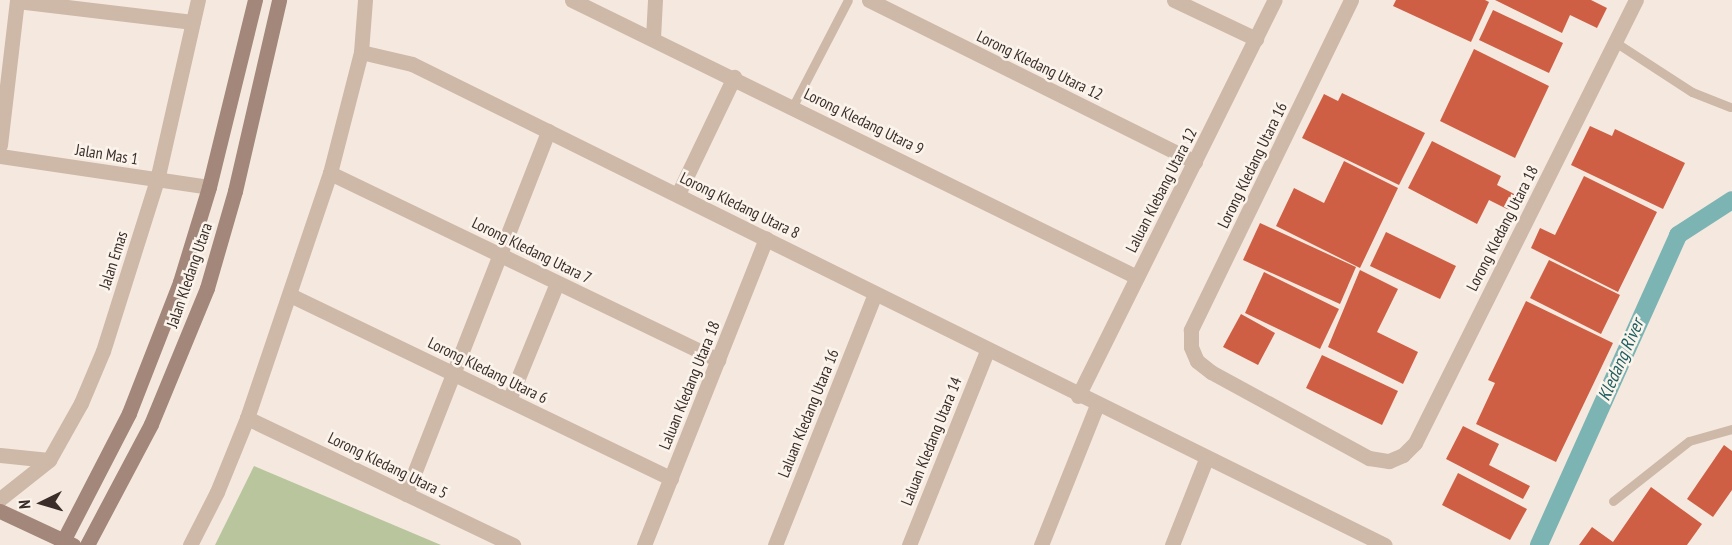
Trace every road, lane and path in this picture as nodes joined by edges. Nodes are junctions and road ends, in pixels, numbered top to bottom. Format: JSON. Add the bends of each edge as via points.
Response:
{"nodes":[{"id":1,"x":17,"y":0,"type":"edge"},
{"id":2,"x":198,"y":0,"type":"edge"},
{"id":3,"x":255,"y":0,"type":"edge"},
{"id":4,"x":279,"y":0,"type":"edge"},
{"id":5,"x":365,"y":0,"type":"edge"},
{"id":6,"x":572,"y":0,"type":"edge"},
{"id":7,"x":655,"y":0,"type":"edge"},
{"id":8,"x":848,"y":0,"type":"edge"},
{"id":9,"x":869,"y":0,"type":"edge"},
{"id":10,"x":1174,"y":0,"type":"edge"},
{"id":11,"x":1275,"y":0,"type":"edge"},
{"id":12,"x":1352,"y":0,"type":"edge"},
{"id":13,"x":1636,"y":0,"type":"edge"},
{"id":14,"x":193,"y":22,"type":"junction"},
{"id":15,"x":653,"y":38,"type":"junction"},
{"id":16,"x":1256,"y":39,"type":"junction"},
{"id":17,"x":1615,"y":42,"type":"junction"},
{"id":18,"x":361,"y":52,"type":"junction"},
{"id":19,"x":734,"y":77,"type":"junction"},
{"id":20,"x":793,"y":106,"type":"junction"},
{"id":21,"x":1730,"y":107,"type":"dead end"},
{"id":22,"x":548,"y":131,"type":"junction"},
{"id":23,"x":0,"y":145,"type":"edge"},
{"id":24,"x":0,"y":156,"type":"edge"},
{"id":25,"x":1195,"y":162,"type":"junction"},
{"id":26,"x":330,"y":173,"type":"junction"},
{"id":27,"x":157,"y":180,"type":"junction"},
{"id":28,"x":209,"y":187,"type":"junction"},
{"id":29,"x":678,"y":194,"type":"junction"},
{"id":30,"x":766,"y":238,"type":"junction"},
{"id":31,"x":500,"y":254,"type":"junction"},
{"id":32,"x":1137,"y":277,"type":"junction"},
{"id":33,"x":557,"y":282,"type":"junction"},
{"id":34,"x":875,"y":294,"type":"junction"},
{"id":35,"x":290,"y":295,"type":"junction"},
{"id":36,"x":987,"y":351,"type":"junction"},
{"id":37,"x":718,"y":360,"type":"junction"},
{"id":38,"x":453,"y":374,"type":"junction"},
{"id":39,"x":1078,"y":396,"type":"junction"},
{"id":40,"x":509,"y":400,"type":"junction"},
{"id":41,"x":1097,"y":405,"type":"junction"},
{"id":42,"x":247,"y":418,"type":"junction"},
{"id":43,"x":1732,"y":429,"type":"edge"},
{"id":44,"x":0,"y":455,"type":"edge"},
{"id":45,"x":1206,"y":459,"type":"junction"},
{"id":46,"x":49,"y":460,"type":"junction"},
{"id":47,"x":1389,"y":461,"type":"joint"},
{"id":48,"x":671,"y":478,"type":"junction"},
{"id":49,"x":406,"y":494,"type":"junction"},
{"id":50,"x":0,"y":499,"type":"edge"},
{"id":51,"x":1614,"y":501,"type":"dead end"},
{"id":52,"x":0,"y":511,"type":"edge"},
{"id":53,"x":1354,"y":539,"type":"edge"},
{"id":54,"x":66,"y":544,"type":"edge"},
{"id":55,"x":87,"y":545,"type":"edge"},
{"id":56,"x":190,"y":545,"type":"edge"},
{"id":57,"x":513,"y":545,"type":"edge"},
{"id":58,"x":644,"y":545,"type":"edge"},
{"id":59,"x":775,"y":545,"type":"edge"},
{"id":60,"x":909,"y":545,"type":"edge"},
{"id":61,"x":1041,"y":545,"type":"edge"},
{"id":62,"x":1172,"y":545,"type":"edge"},
{"id":63,"x":1385,"y":545,"type":"edge"}],
"edges":[{"from":1,"to":14,"type":"street"},
{"from":1,"to":23,"type":"street"},
{"from":2,"to":14,"type":"street","name":"Jalan Emas"},
{"from":3,"to":28,"type":"main road","name":"Jalan Kledang Utara"},
{"from":4,"to":55,"type":"main road","name":"Jalan Kledang Utara","via":[[235,191],[207,288],[151,424]]},
{"from":5,"to":18,"type":"street"},
{"from":6,"to":15,"type":"street","name":"Lorong Kledang Utara 9"},
{"from":7,"to":15,"type":"street"},
{"from":8,"to":20,"type":"lane"},
{"from":9,"to":25,"type":"street","name":"Lorong Kledang Utara 12"},
{"from":10,"to":16,"type":"street"},
{"from":11,"to":16,"type":"street","name":"Laluan Klebang Utara 12"},
{"from":12,"to":47,"type":"street","name":"Lorong Kledang Utara 16","via":[[1191,330],[1191,347],[1197,360],[1210,372],[1369,458]]},
{"from":13,"to":17,"type":"street","name":"Lorong Kledang Utara 18"},
{"from":14,"to":27,"type":"street","name":"Jalan Emas"},
{"from":15,"to":19,"type":"street","name":"Lorong Kledang Utara 9"},
{"from":16,"to":25,"type":"street","name":"Laluan Klebang Utara 12"},
{"from":17,"to":21,"type":"lane","via":[[1692,92]]},
{"from":17,"to":47,"type":"street","name":"Lorong Kledang Utara 18","via":[[1415,442],[1403,455]]},
{"from":18,"to":22,"type":"street","name":"Lorong Kledang Utara 8","via":[[412,64]]},
{"from":18,"to":26,"type":"street"},
{"from":19,"to":20,"type":"street","name":"Lorong Kledang Utara 9"},
{"from":19,"to":29,"type":"street"},
{"from":20,"to":32,"type":"street","name":"Lorong Kledang Utara 9"},
{"from":22,"to":29,"type":"street","name":"Lorong Kledang Utara 8"},
{"from":22,"to":31,"type":"street"},
{"from":24,"to":27,"type":"street","name":"Jalan Mas 1"},
{"from":25,"to":32,"type":"street","name":"Laluan Klebang Utara 12"},
{"from":26,"to":31,"type":"street","name":"Lorong Kledang Utara 7"},
{"from":26,"to":35,"type":"street"},
{"from":27,"to":28,"type":"street","name":"Jalan Mas 1"},
{"from":27,"to":46,"type":"street","name":"Jalan Emas","via":[[103,351],[81,403]]},
{"from":28,"to":54,"type":"main road","name":"Jalan Kledang Utara","via":[[180,282],[129,413]]},
{"from":29,"to":30,"type":"street","name":"Lorong Kledang Utara 8"},
{"from":30,"to":34,"type":"street","name":"Lorong Kledang Utara 8"},
{"from":30,"to":37,"type":"street","name":"Laluan Kledang Utara 18"},
{"from":31,"to":33,"type":"street","name":"Lorong Kledang Utara 7"},
{"from":31,"to":38,"type":"street"},
{"from":32,"to":39,"type":"street","name":"Laluan Klebang Utara 12"},
{"from":33,"to":37,"type":"street","name":"Lorong Kledang Utara 7"},
{"from":33,"to":40,"type":"street"},
{"from":34,"to":36,"type":"street","name":"Lorong Kledang Utara 8"},
{"from":34,"to":59,"type":"street","name":"Laluan Kledang Utara 16"},
{"from":35,"to":38,"type":"street","name":"Lorong Kledang Utara 6"},
{"from":35,"to":42,"type":"street"},
{"from":36,"to":39,"type":"street","name":"Lorong Kledang Utara 8"},
{"from":36,"to":60,"type":"street","name":"Laluan Kledang Utara 14"},
{"from":37,"to":48,"type":"street","name":"Laluan Kledang Utara 18"},
{"from":38,"to":40,"type":"street","name":"Lorong Kledang Utara 6"},
{"from":38,"to":49,"type":"street"},
{"from":39,"to":41,"type":"street","name":"Lorong Kledang Utara 8"},
{"from":40,"to":48,"type":"street","name":"Lorong Kledang Utara 6"},
{"from":41,"to":45,"type":"street","name":"Lorong Kledang Utara 8"},
{"from":41,"to":61,"type":"street"},
{"from":42,"to":49,"type":"street","name":"Lorong Kledang Utara 5"},
{"from":42,"to":56,"type":"street"},
{"from":43,"to":51,"type":"lane","via":[[1689,441]]},
{"from":44,"to":46,"type":"street"},
{"from":45,"to":53,"type":"street","name":"Lorong Kledang Utara 8"},
{"from":45,"to":62,"type":"street"},
{"from":46,"to":50,"type":"street","name":"Jalan Emas"},
{"from":48,"to":58,"type":"street","name":"Laluan Kledang Utara 18"},
{"from":49,"to":57,"type":"street","name":"Lorong Kledang Utara 5"},
{"from":52,"to":54,"type":"main road"},
{"from":53,"to":63,"type":"street","name":"Lorong Kledang Utara 8"}]}
